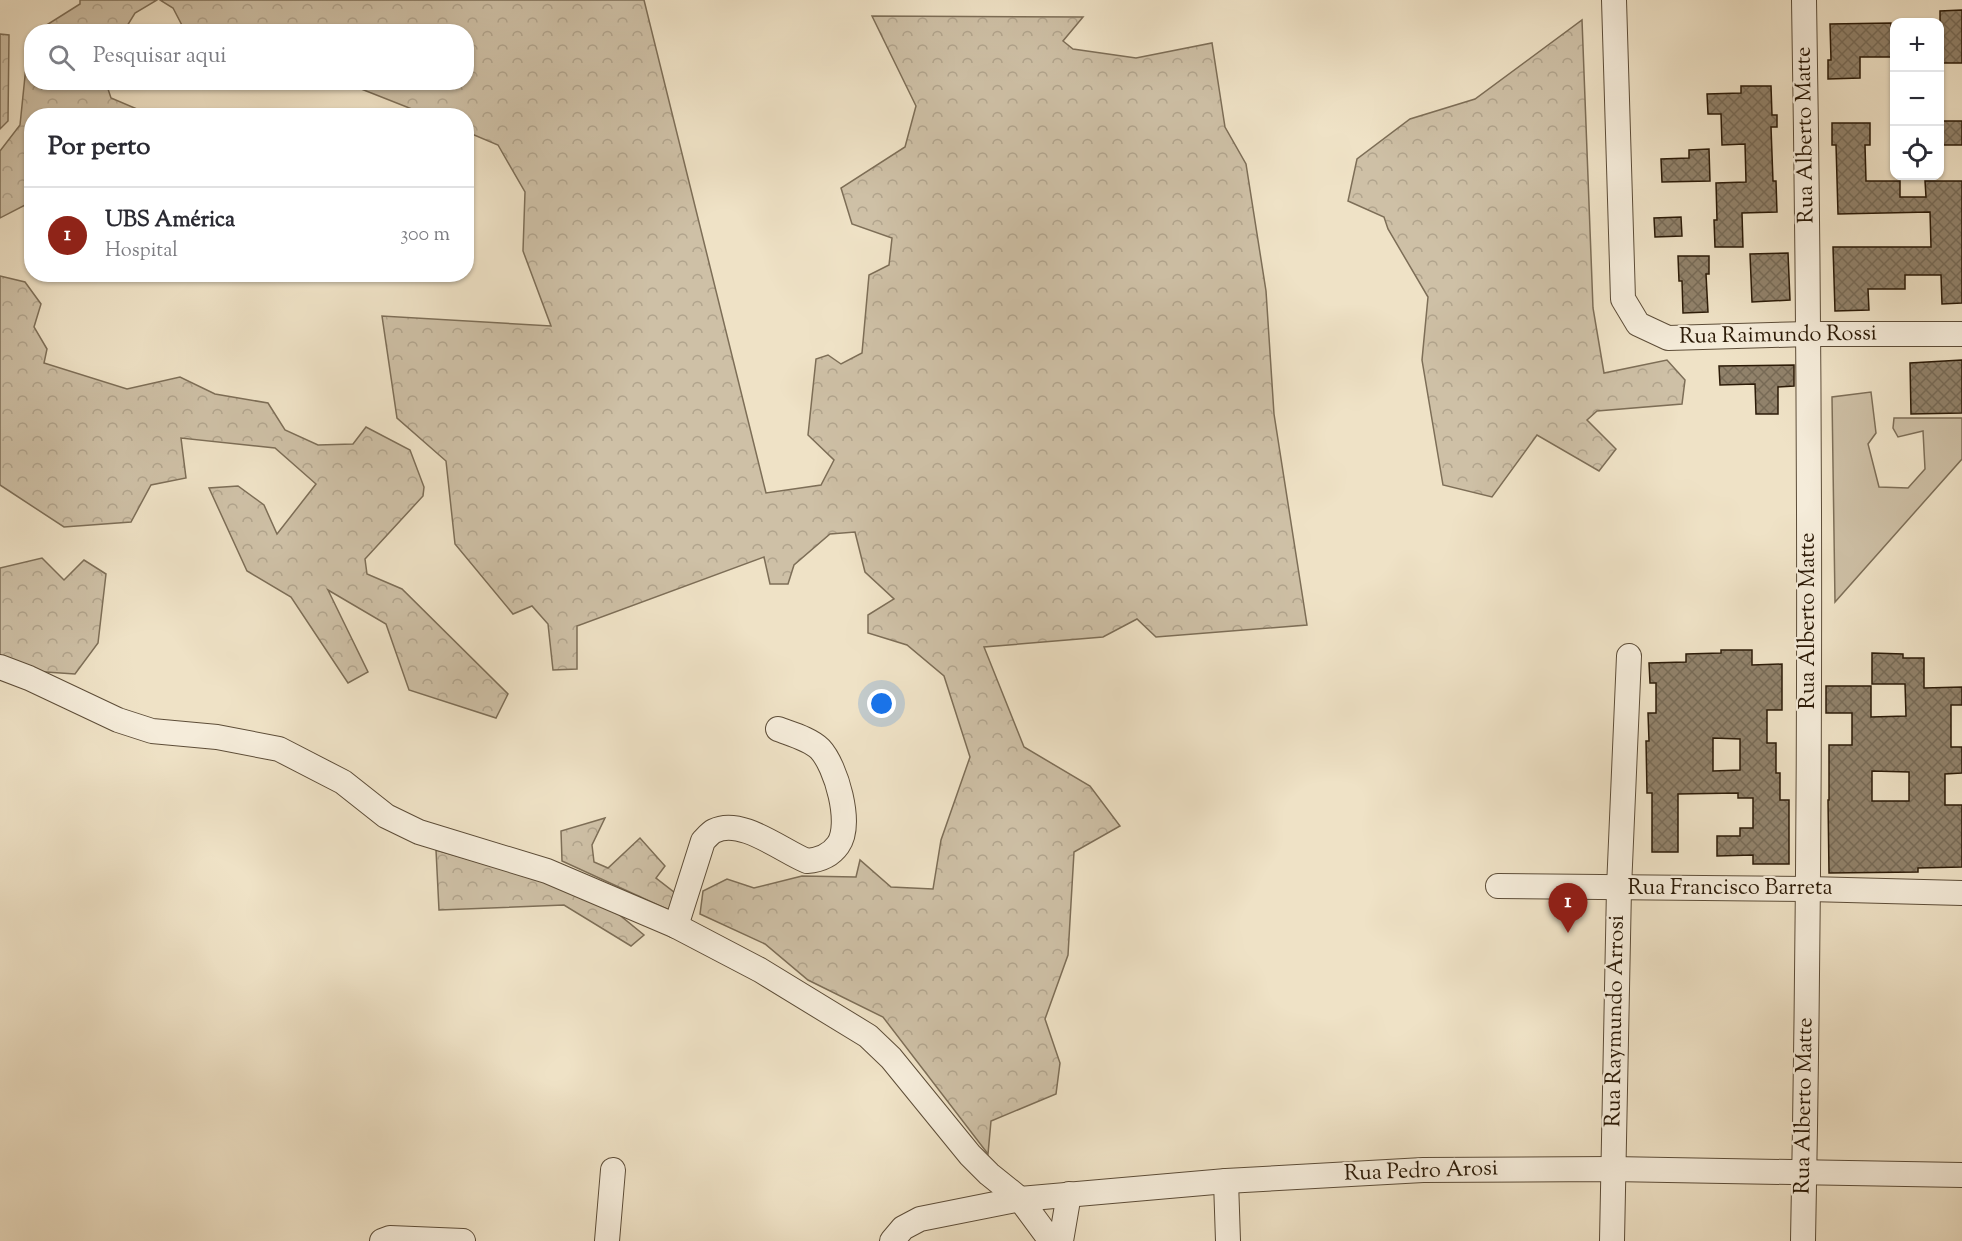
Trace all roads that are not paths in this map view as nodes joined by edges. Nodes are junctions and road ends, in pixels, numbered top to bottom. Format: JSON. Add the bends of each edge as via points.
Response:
{"nodes":[{"id":1,"x":1614,"y":0,"type":"edge"},
{"id":2,"x":1804,"y":0,"type":"edge"},
{"id":3,"x":1809,"y":334,"type":"junction"},
{"id":4,"x":1962,"y":334,"type":"edge"},
{"id":5,"x":1629,"y":656,"type":"dead end"},
{"id":6,"x":0,"y":668,"type":"edge"},
{"id":7,"x":778,"y":729,"type":"dead end"},
{"id":8,"x":1498,"y":886,"type":"dead end"},
{"id":9,"x":1619,"y":888,"type":"junction"},
{"id":10,"x":1809,"y":889,"type":"junction"},
{"id":11,"x":1962,"y":893,"type":"edge"},
{"id":12,"x":676,"y":926,"type":"junction"},
{"id":13,"x":1612,"y":1169,"type":"junction"},
{"id":14,"x":613,"y":1170,"type":"dead end"},
{"id":15,"x":1804,"y":1173,"type":"junction"},
{"id":16,"x":1962,"y":1175,"type":"edge"},
{"id":17,"x":1226,"y":1181,"type":"junction"},
{"id":18,"x":1069,"y":1194,"type":"junction"},
{"id":19,"x":1020,"y":1199,"type":"junction"},
{"id":20,"x":382,"y":1241,"type":"edge"},
{"id":21,"x":463,"y":1241,"type":"edge"},
{"id":22,"x":608,"y":1241,"type":"edge"},
{"id":23,"x":892,"y":1241,"type":"edge"},
{"id":24,"x":1051,"y":1241,"type":"edge"},
{"id":25,"x":1061,"y":1241,"type":"edge"},
{"id":26,"x":1228,"y":1241,"type":"edge"},
{"id":27,"x":1612,"y":1241,"type":"edge"},
{"id":28,"x":1803,"y":1241,"type":"edge"}],
"edges":[{"from":1,"to":3,"type":"street","name":"Rua Raimundo Rossi","via":[[1623,299],[1638,324],[1668,338]]},
{"from":2,"to":3,"type":"street","name":"Rua Alberto Matte"},
{"from":3,"to":4,"type":"street","name":"Rua Raimundo Rossi"},
{"from":3,"to":10,"type":"street","name":"Rua Alberto Matte"},
{"from":5,"to":9,"type":"street","name":"Rua Raymundo Arrosi"},
{"from":6,"to":12,"type":"street","via":[[152,731],[217,737],[279,749],[343,782],[386,816],[419,832],[547,871]]},
{"from":7,"to":12,"type":"street","via":[[819,748],[830,765],[842,806],[844,827],[840,843],[827,856],[807,861],[735,827],[714,831],[703,841]]},
{"from":8,"to":9,"type":"street","name":"Rua Francisco Barreta"},
{"from":9,"to":10,"type":"street","name":"Rua Francisco Barreta"},
{"from":9,"to":13,"type":"street","name":"Rua Raymundo Arrosi"},
{"from":10,"to":11,"type":"street","name":"Rua Francisco Barreta"},
{"from":10,"to":15,"type":"street","name":"Rua Alberto Matte"},
{"from":12,"to":19,"type":"street","via":[[760,970],[868,1036],[891,1058],[970,1155]]},
{"from":13,"to":15,"type":"street","name":"Rua Pedro Arosi"},
{"from":13,"to":17,"type":"street","name":"Rua Pedro Arosi","via":[[1405,1170]]},
{"from":13,"to":27,"type":"street","name":"Rua Raymundo Arrosi"},
{"from":14,"to":22,"type":"street"},
{"from":15,"to":16,"type":"street","name":"Rua Pedro Arosi"},
{"from":15,"to":28,"type":"street","name":"Rua Alberto Matte"},
{"from":17,"to":18,"type":"street","name":"Rua Pedro Arosi"},
{"from":17,"to":26,"type":"street"},
{"from":18,"to":19,"type":"street","name":"Rua Pedro Arosi"},
{"from":18,"to":25,"type":"street"},
{"from":19,"to":23,"type":"street","name":"Rua Pedro Arosi","via":[[920,1219],[903,1228]]},
{"from":19,"to":24,"type":"street"},
{"from":20,"to":21,"type":"street"}]}
